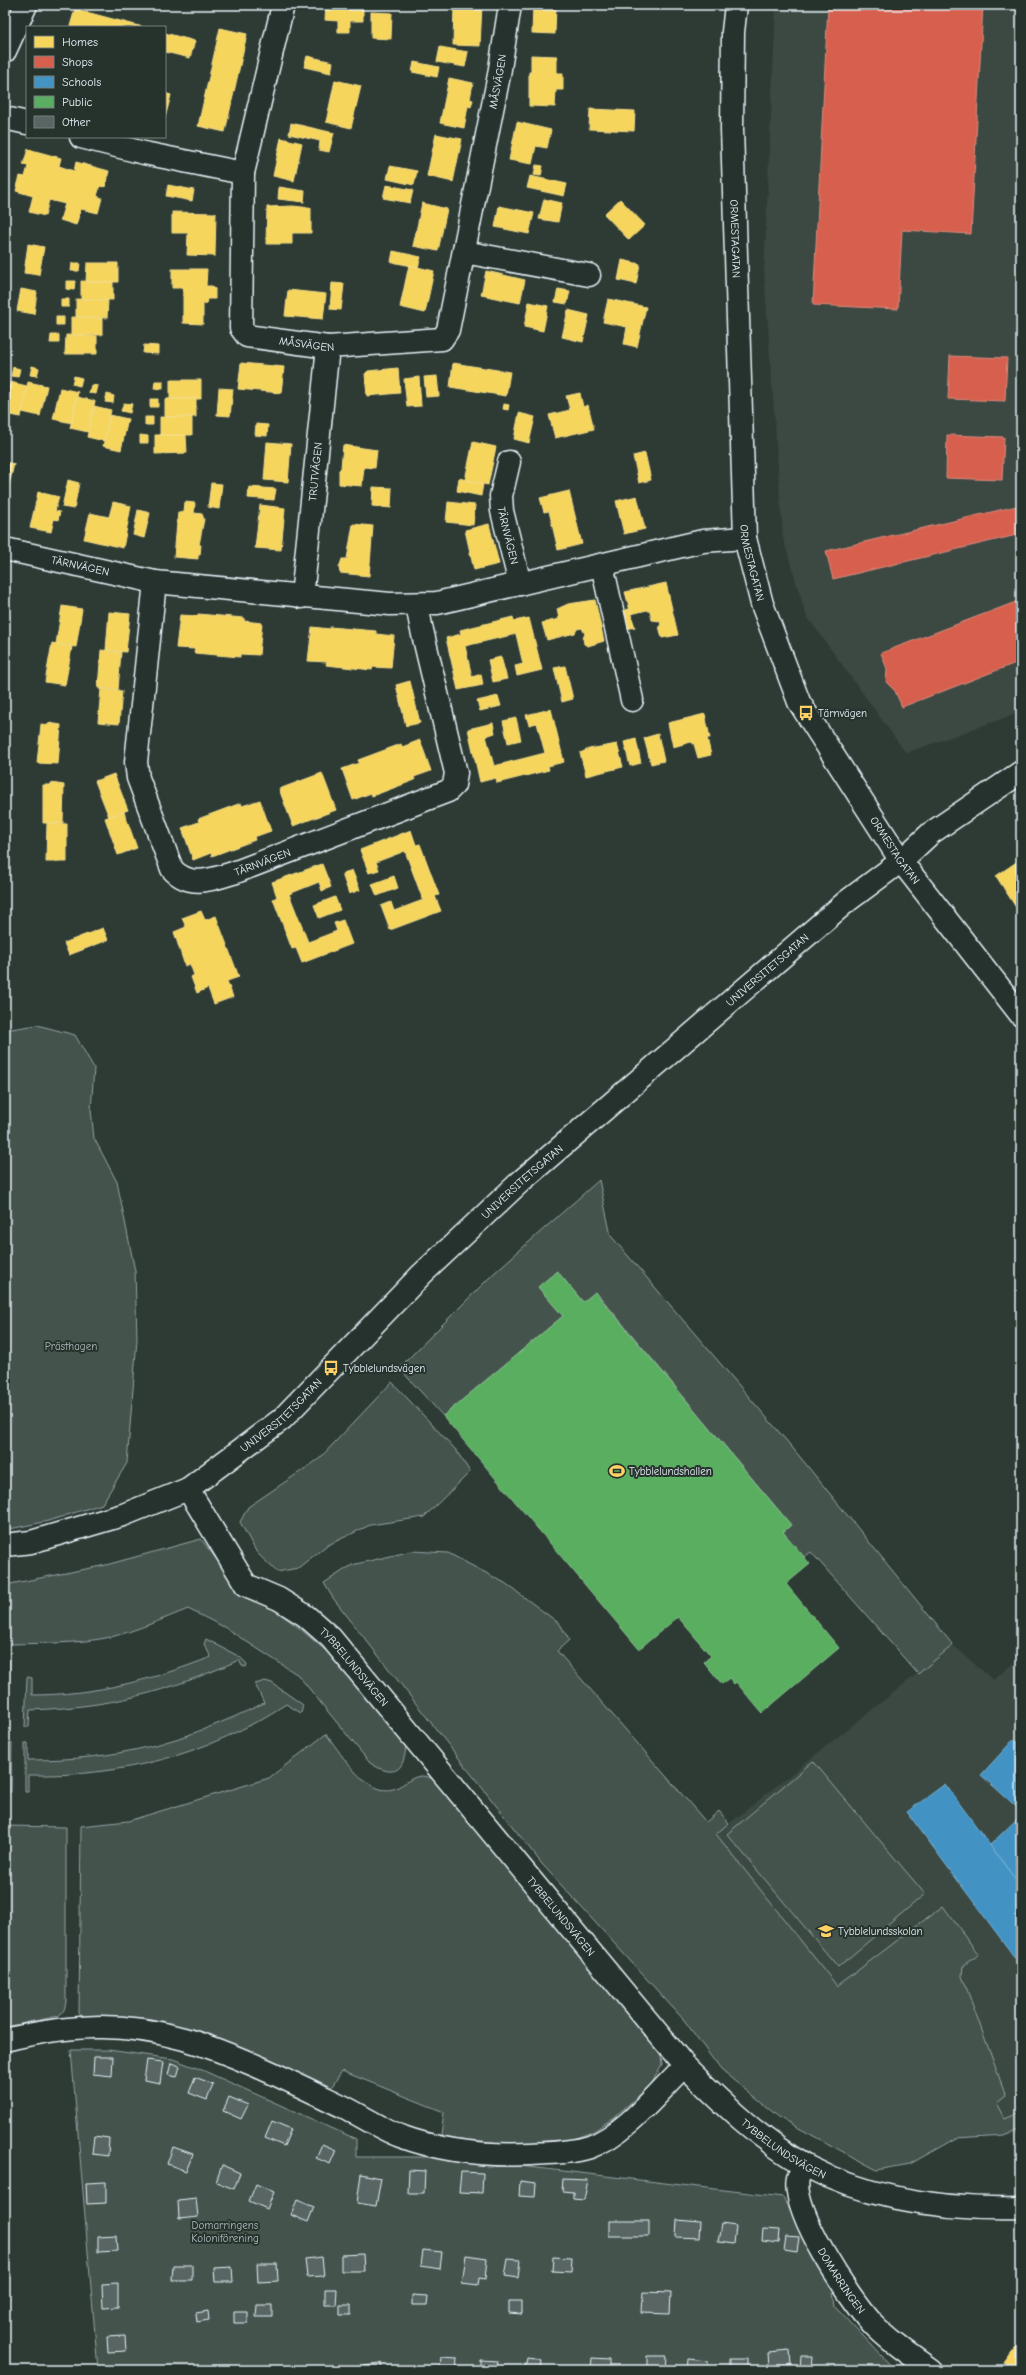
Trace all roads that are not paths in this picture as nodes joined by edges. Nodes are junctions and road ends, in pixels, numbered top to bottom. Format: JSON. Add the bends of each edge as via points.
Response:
{"nodes":[{"id":1,"x":26,"y":5,"type":"edge"},
{"id":2,"x":283,"y":5,"type":"edge"},
{"id":3,"x":510,"y":5,"type":"edge"},
{"id":4,"x":732,"y":5,"type":"edge"},
{"id":5,"x":736,"y":5,"type":"edge"},
{"id":6,"x":733,"y":32,"type":"junction"},
{"id":7,"x":5,"y":51,"type":"edge"},
{"id":8,"x":5,"y":118,"type":"edge"},
{"id":9,"x":26,"y":123,"type":"edge"},
{"id":10,"x":85,"y":138,"type":"edge"},
{"id":11,"x":243,"y":173,"type":"junction"},
{"id":12,"x":464,"y":252,"type":"junction"},
{"id":13,"x":589,"y":275,"type":"dead end"},
{"id":14,"x":328,"y":347,"type":"junction"},
{"id":15,"x":509,"y":462,"type":"dead end"},
{"id":16,"x":745,"y":538,"type":"junction"},
{"id":17,"x":5,"y":549,"type":"edge"},
{"id":18,"x":602,"y":565,"type":"junction"},
{"id":19,"x":155,"y":582,"type":"junction"},
{"id":20,"x":520,"y":584,"type":"junction"},
{"id":21,"x":302,"y":597,"type":"junction"},
{"id":22,"x":417,"y":604,"type":"junction"},
{"id":23,"x":632,"y":700,"type":"dead end"},
{"id":24,"x":1021,"y":772,"type":"edge"},
{"id":25,"x":901,"y":861,"type":"junction"},
{"id":26,"x":1021,"y":1015,"type":"edge"},
{"id":27,"x":188,"y":1488,"type":"junction"},
{"id":28,"x":5,"y":1545,"type":"edge"},
{"id":29,"x":5,"y":2040,"type":"edge"},
{"id":30,"x":685,"y":2066,"type":"junction"},
{"id":31,"x":806,"y":2166,"type":"junction"},
{"id":32,"x":1021,"y":2208,"type":"edge"},
{"id":33,"x":931,"y":2370,"type":"edge"}],
"edges":[{"from":1,"to":7,"type":"street"},
{"from":2,"to":11,"type":"street","name":"MÅSVÄGEN"},
{"from":3,"to":12,"type":"street","name":"MÅSVÄGEN","via":[[499,75]]},
{"from":4,"to":6,"type":"street","name":"ORMESTAGATAN"},
{"from":5,"to":6,"type":"street","name":"ORMESTAGATAN"},
{"from":6,"to":16,"type":"street","name":"ORMESTAGATAN","via":[[732,129]]},
{"from":8,"to":9,"type":"street"},
{"from":10,"to":11,"type":"street"},
{"from":11,"to":14,"type":"street","name":"MÅSVÄGEN","via":[[241,328],[247,336]]},
{"from":12,"to":13,"type":"street"},
{"from":12,"to":14,"type":"street","name":"MÅSVÄGEN","via":[[448,330],[442,339]]},
{"from":14,"to":21,"type":"street","name":"TRUTVÄGEN"},
{"from":15,"to":20,"type":"street","name":"TÄRNVÄGEN","via":[[501,496],[502,511]]},
{"from":16,"to":18,"type":"street","name":"TÄRNVÄGEN","via":[[703,541]]},
{"from":16,"to":25,"type":"street","name":"ORMESTAGATAN","via":[[762,604],[799,702]]},
{"from":17,"to":19,"type":"street","name":"TÄRNVÄGEN"},
{"from":18,"to":20,"type":"street","name":"TÄRNVÄGEN"},
{"from":18,"to":23,"type":"street"},
{"from":19,"to":21,"type":"street","name":"TÄRNVÄGEN"},
{"from":19,"to":22,"type":"street","name":"TÄRNVÄGEN","via":[[136,762],[138,778],[172,869],[179,877],[192,881],[209,881],[236,872],[448,791],[454,785],[456,773]]},
{"from":20,"to":22,"type":"street","name":"TÄRNVÄGEN","via":[[437,603]]},
{"from":21,"to":22,"type":"street","name":"TÄRNVÄGEN"},
{"from":24,"to":25,"type":"street","name":"UNIVERSITETSGATAN","via":[[931,833]]},
{"from":25,"to":26,"type":"street","name":"ORMESTAGATAN"},
{"from":25,"to":27,"type":"street","name":"UNIVERSITETSGATAN","via":[[846,902],[520,1182],[422,1274],[282,1419]]},
{"from":27,"to":28,"type":"street","name":"UNIVERSITETSGATAN","via":[[123,1515],[31,1542]]},
{"from":27,"to":30,"type":"street","name":"TYBBELUNDSVÄGEN","via":[[246,1585],[279,1599],[306,1616],[331,1638]]},
{"from":29,"to":30,"type":"street","via":[[85,2026],[123,2027],[157,2032],[216,2050],[315,2093],[399,2136],[476,2153],[562,2152],[589,2147],[628,2122]]},
{"from":30,"to":31,"type":"street","name":"TYBBELUNDSVÄGEN","via":[[750,2128]]},
{"from":31,"to":32,"type":"street","name":"TYBBELUNDSVÄGEN","via":[[862,2190],[887,2196],[958,2206]]},
{"from":31,"to":33,"type":"street","name":"DOMARRINGEN","via":[[798,2178],[803,2210],[837,2276],[854,2303],[872,2323],[894,2344]]}]}
